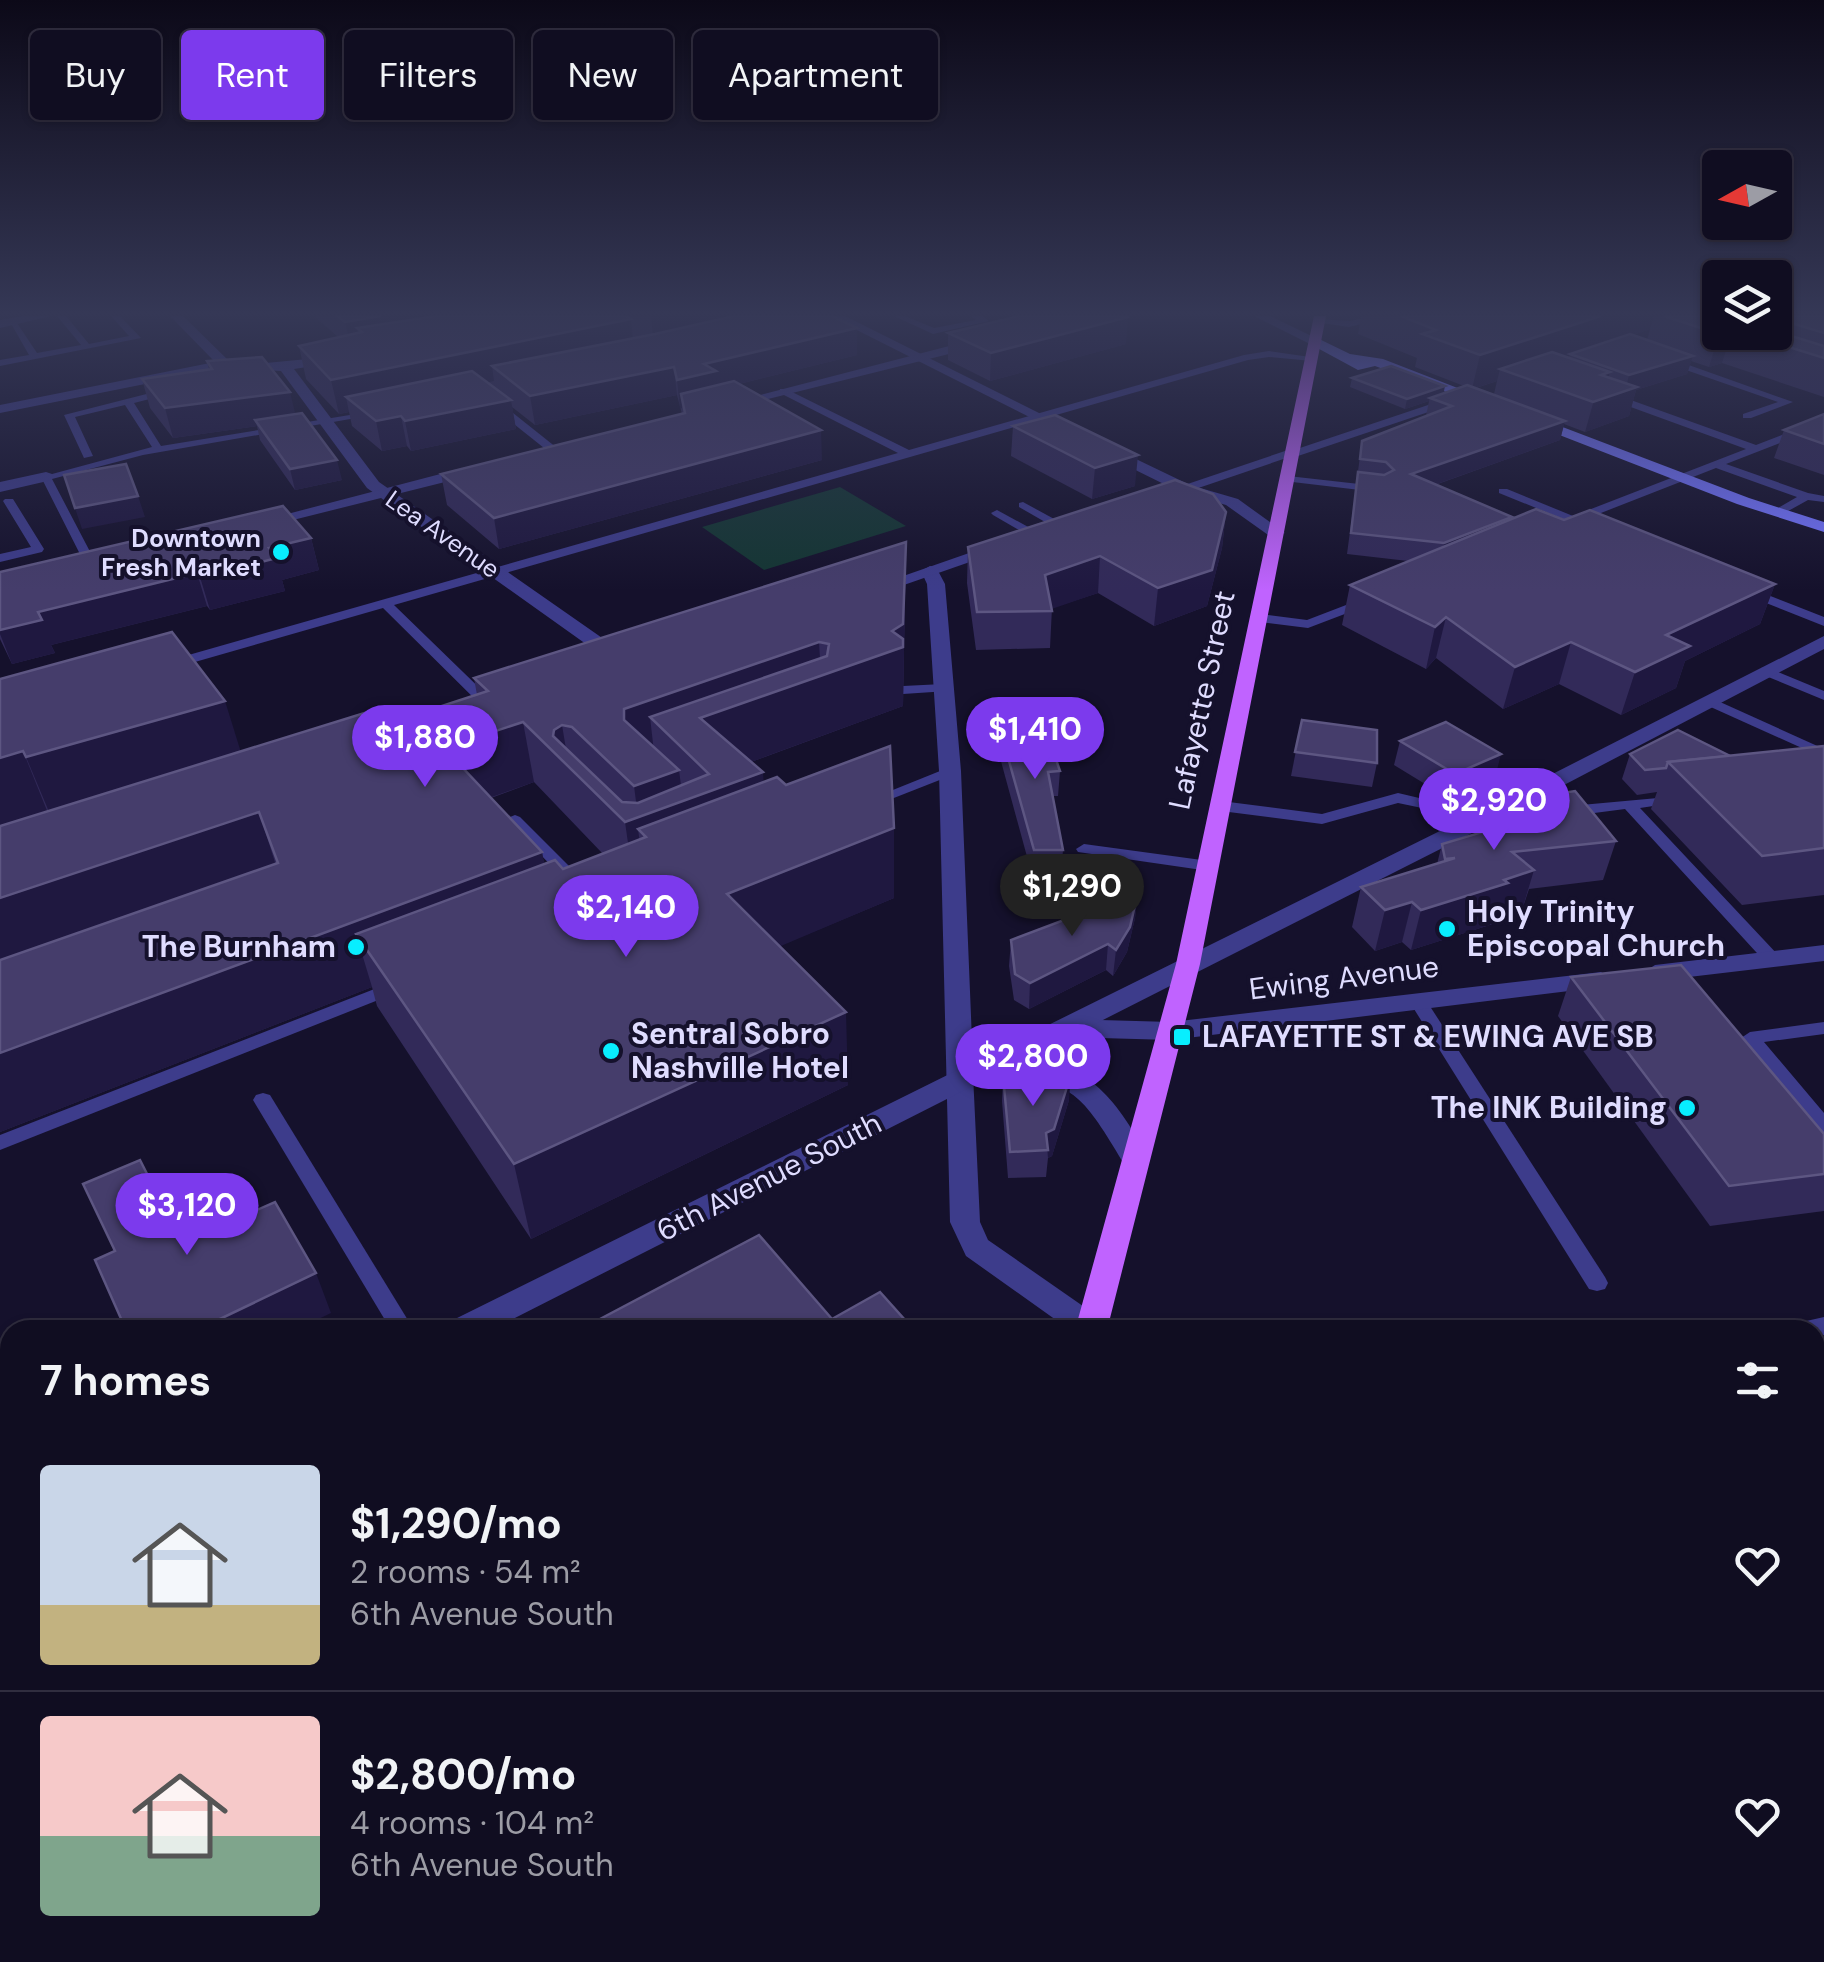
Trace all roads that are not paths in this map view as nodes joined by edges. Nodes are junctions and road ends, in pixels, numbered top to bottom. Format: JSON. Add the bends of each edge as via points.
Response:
{"nodes":[{"id":1,"x":106,"y":408,"type":"edge"},
{"id":2,"x":132,"y":408,"type":"edge"},
{"id":3,"x":314,"y":408,"type":"edge"},
{"id":4,"x":500,"y":408,"type":"edge"},
{"id":5,"x":721,"y":408,"type":"edge"},
{"id":6,"x":815,"y":408,"type":"edge"},
{"id":7,"x":1021,"y":408,"type":"edge"},
{"id":8,"x":1068,"y":408,"type":"edge"},
{"id":9,"x":1302,"y":408,"type":"edge"},
{"id":10,"x":1436,"y":408,"type":"edge"},
{"id":11,"x":1641,"y":408,"type":"edge"},
{"id":12,"x":1772,"y":408,"type":"edge"},
{"id":13,"x":707,"y":411,"type":"edge"},
{"id":14,"x":384,"y":412,"type":"edge"},
{"id":15,"x":1038,"y":416,"type":"junction"},
{"id":16,"x":1747,"y":416,"type":"dead end"},
{"id":17,"x":1520,"y":420,"type":"edge"},
{"id":18,"x":1824,"y":422,"type":"edge"},
{"id":19,"x":326,"y":424,"type":"junction"},
{"id":20,"x":572,"y":445,"type":"edge"},
{"id":21,"x":1756,"y":448,"type":"junction"},
{"id":22,"x":158,"y":449,"type":"junction"},
{"id":23,"x":553,"y":450,"type":"junction"},
{"id":24,"x":1293,"y":453,"type":"junction"},
{"id":25,"x":534,"y":454,"type":"edge"},
{"id":26,"x":906,"y":454,"type":"junction"},
{"id":27,"x":88,"y":456,"type":"dead end"},
{"id":28,"x":497,"y":464,"type":"edge"},
{"id":29,"x":1716,"y":464,"type":"junction"},
{"id":30,"x":46,"y":477,"type":"junction"},
{"id":31,"x":1680,"y":478,"type":"junction"},
{"id":32,"x":1288,"y":480,"type":"junction"},
{"id":33,"x":1184,"y":488,"type":"junction"},
{"id":34,"x":1380,"y":489,"type":"edge"},
{"id":35,"x":385,"y":492,"type":"junction"},
{"id":36,"x":1503,"y":492,"type":"dead end"},
{"id":37,"x":5,"y":494,"type":"edge"},
{"id":38,"x":1806,"y":496,"type":"junction"},
{"id":39,"x":1824,"y":499,"type":"edge"},
{"id":40,"x":1023,"y":505,"type":"dead end"},
{"id":41,"x":1132,"y":505,"type":"edge"},
{"id":42,"x":998,"y":513,"type":"dead end"},
{"id":43,"x":1777,"y":513,"type":"junction"},
{"id":44,"x":1574,"y":520,"type":"junction"},
{"id":45,"x":1072,"y":525,"type":"joint"},
{"id":46,"x":1824,"y":526,"type":"edge"},
{"id":47,"x":1591,"y":527,"type":"edge"},
{"id":48,"x":1552,"y":528,"type":"edge"},
{"id":49,"x":237,"y":529,"type":"edge"},
{"id":50,"x":1277,"y":532,"type":"junction"},
{"id":51,"x":1037,"y":536,"type":"junction"},
{"id":52,"x":0,"y":558,"type":"edge"},
{"id":53,"x":109,"y":560,"type":"edge"},
{"id":54,"x":91,"y":565,"type":"junction"},
{"id":55,"x":73,"y":570,"type":"edge"},
{"id":56,"x":498,"y":571,"type":"junction"},
{"id":57,"x":930,"y":571,"type":"junction"},
{"id":58,"x":1734,"y":585,"type":"edge"},
{"id":59,"x":1383,"y":595,"type":"edge"},
{"id":60,"x":847,"y":598,"type":"edge"},
{"id":61,"x":385,"y":603,"type":"junction"},
{"id":62,"x":1260,"y":618,"type":"junction"},
{"id":63,"x":1824,"y":622,"type":"edge"},
{"id":64,"x":1824,"y":642,"type":"edge"},
{"id":65,"x":1766,"y":671,"type":"junction"},
{"id":66,"x":147,"y":672,"type":"edge"},
{"id":67,"x":611,"y":674,"type":"edge"},
{"id":68,"x":943,"y":688,"type":"junction"},
{"id":69,"x":903,"y":690,"type":"edge"},
{"id":70,"x":1824,"y":696,"type":"edge"},
{"id":71,"x":1708,"y":702,"type":"junction"},
{"id":72,"x":495,"y":712,"type":"edge"},
{"id":73,"x":1652,"y":731,"type":"junction"},
{"id":74,"x":1677,"y":743,"type":"edge"},
{"id":75,"x":1824,"y":754,"type":"edge"},
{"id":76,"x":950,"y":771,"type":"junction"},
{"id":77,"x":1540,"y":788,"type":"junction"},
{"id":78,"x":1687,"y":798,"type":"edge"},
{"id":79,"x":1628,"y":804,"type":"junction"},
{"id":80,"x":1221,"y":806,"type":"junction"},
{"id":81,"x":856,"y":808,"type":"edge"},
{"id":82,"x":515,"y":820,"type":"edge"},
{"id":83,"x":1468,"y":826,"type":"junction"},
{"id":84,"x":1084,"y":849,"type":"dead end"},
{"id":85,"x":1208,"y":866,"type":"junction"},
{"id":86,"x":578,"y":885,"type":"edge"},
{"id":87,"x":1824,"y":954,"type":"edge"},
{"id":88,"x":1773,"y":960,"type":"junction"},
{"id":89,"x":1188,"y":964,"type":"junction"},
{"id":90,"x":418,"y":978,"type":"edge"},
{"id":91,"x":1418,"y":1001,"type":"junction"},
{"id":92,"x":1066,"y":1028,"type":"junction"},
{"id":93,"x":1824,"y":1028,"type":"edge"},
{"id":94,"x":1171,"y":1031,"type":"junction"},
{"id":95,"x":973,"y":1075,"type":"junction"},
{"id":96,"x":264,"y":1100,"type":"dead end"},
{"id":97,"x":1824,"y":1126,"type":"edge"},
{"id":98,"x":0,"y":1143,"type":"edge"},
{"id":99,"x":1136,"y":1160,"type":"junction"},
{"id":100,"x":1597,"y":1283,"type":"dead end"},
{"id":101,"x":396,"y":1320,"type":"edge"},
{"id":102,"x":482,"y":1320,"type":"edge"},
{"id":103,"x":1078,"y":1320,"type":"edge"},
{"id":104,"x":1095,"y":1320,"type":"edge"}],
"edges":[{"from":1,"to":27,"type":"lane","via":[[68,415]]},
{"from":2,"to":22,"type":"lane"},
{"from":3,"to":19,"type":"street","name":"Lea Avenue"},
{"from":4,"to":23,"type":"lane"},
{"from":5,"to":13,"type":"street"},
{"from":6,"to":26,"type":"lane"},
{"from":7,"to":15,"type":"street"},
{"from":8,"to":15,"type":"lane"},
{"from":9,"to":24,"type":"main road","name":"Lafayette Street"},
{"from":10,"to":24,"type":"street"},
{"from":11,"to":21,"type":"lane"},
{"from":12,"to":16,"type":"lane"},
{"from":14,"to":19,"type":"lane"},
{"from":15,"to":26,"type":"lane"},
{"from":15,"to":33,"type":"street"},
{"from":17,"to":31,"type":"main road"},
{"from":18,"to":21,"type":"lane"},
{"from":19,"to":22,"type":"lane"},
{"from":19,"to":35,"type":"street","name":"Lea Avenue"},
{"from":20,"to":23,"type":"street"},
{"from":21,"to":29,"type":"lane"},
{"from":22,"to":30,"type":"lane"},
{"from":23,"to":25,"type":"street"},
{"from":24,"to":32,"type":"main road","name":"Lafayette Street"},
{"from":24,"to":33,"type":"street"},
{"from":26,"to":56,"type":"lane"},
{"from":28,"to":35,"type":"street"},
{"from":29,"to":31,"type":"lane"},
{"from":29,"to":38,"type":"lane"},
{"from":30,"to":37,"type":"street"},
{"from":30,"to":54,"type":"lane"},
{"from":31,"to":43,"type":"main road"},
{"from":31,"to":44,"type":"lane"},
{"from":32,"to":34,"type":"lane"},
{"from":32,"to":50,"type":"main road","name":"Lafayette Street"},
{"from":33,"to":41,"type":"street"},
{"from":33,"to":50,"type":"street","via":[[1232,502]]},
{"from":35,"to":49,"type":"street"},
{"from":35,"to":56,"type":"street","name":"Lea Avenue"},
{"from":36,"to":44,"type":"lane"},
{"from":37,"to":52,"type":"lane","via":[[38,549]]},
{"from":38,"to":39,"type":"lane"},
{"from":38,"to":43,"type":"lane"},
{"from":40,"to":45,"type":"lane"},
{"from":42,"to":51,"type":"lane"},
{"from":43,"to":46,"type":"main road"},
{"from":44,"to":47,"type":"lane"},
{"from":44,"to":48,"type":"lane"},
{"from":45,"to":51,"type":"street"},
{"from":50,"to":62,"type":"main road","name":"Lafayette Street"},
{"from":51,"to":57,"type":"street"},
{"from":53,"to":54,"type":"street"},
{"from":54,"to":55,"type":"street"},
{"from":56,"to":61,"type":"lane"},
{"from":56,"to":67,"type":"street","name":"Lea Avenue","via":[[638,665]]},
{"from":57,"to":60,"type":"street"},
{"from":57,"to":68,"type":"street"},
{"from":58,"to":63,"type":"lane"},
{"from":59,"to":62,"type":"lane","via":[[1308,624]]},
{"from":61,"to":66,"type":"lane"},
{"from":61,"to":72,"type":"lane"},
{"from":62,"to":80,"type":"main road","name":"Lafayette Street"},
{"from":64,"to":65,"type":"street","name":"6th Avenue South"},
{"from":65,"to":70,"type":"lane"},
{"from":65,"to":71,"type":"street","name":"6th Avenue South"},
{"from":68,"to":69,"type":"lane"},
{"from":68,"to":76,"type":"street"},
{"from":71,"to":73,"type":"street","name":"6th Avenue South"},
{"from":71,"to":75,"type":"lane"},
{"from":73,"to":74,"type":"lane"},
{"from":73,"to":77,"type":"street","name":"6th Avenue South"},
{"from":76,"to":81,"type":"lane"},
{"from":76,"to":95,"type":"street"},
{"from":77,"to":79,"type":"lane","via":[[1578,810]]},
{"from":77,"to":83,"type":"street","name":"6th Avenue South"},
{"from":78,"to":79,"type":"lane"},
{"from":79,"to":88,"type":"lane"},
{"from":80,"to":83,"type":"lane","via":[[1322,820],[1398,798],[1427,804]]},
{"from":80,"to":85,"type":"main road","name":"Lafayette Street"},
{"from":82,"to":86,"type":"lane"},
{"from":83,"to":89,"type":"street","name":"6th Avenue South"},
{"from":84,"to":85,"type":"lane"},
{"from":85,"to":89,"type":"main road","name":"Lafayette Street"},
{"from":87,"to":88,"type":"street","name":"Ewing Avenue"},
{"from":88,"to":91,"type":"street","name":"Ewing Avenue"},
{"from":89,"to":92,"type":"street","name":"6th Avenue South"},
{"from":89,"to":94,"type":"main road","name":"Lafayette Street"},
{"from":90,"to":98,"type":"lane"},
{"from":91,"to":94,"type":"street","name":"Ewing Avenue"},
{"from":91,"to":100,"type":"lane"},
{"from":92,"to":94,"type":"street","name":"Ewing Avenue"},
{"from":92,"to":95,"type":"street","name":"6th Avenue South"},
{"from":93,"to":97,"type":"lane","via":[[1750,1038]]},
{"from":94,"to":99,"type":"main road","name":"Lafayette Street"},
{"from":95,"to":99,"type":"street","via":[[1046,1068],[1081,1081]]},
{"from":95,"to":102,"type":"street","name":"6th Avenue South"},
{"from":95,"to":103,"type":"street","via":[[965,1222],[976,1248]]},
{"from":96,"to":101,"type":"lane"},
{"from":99,"to":104,"type":"main road","name":"Lafayette Street"}]}
